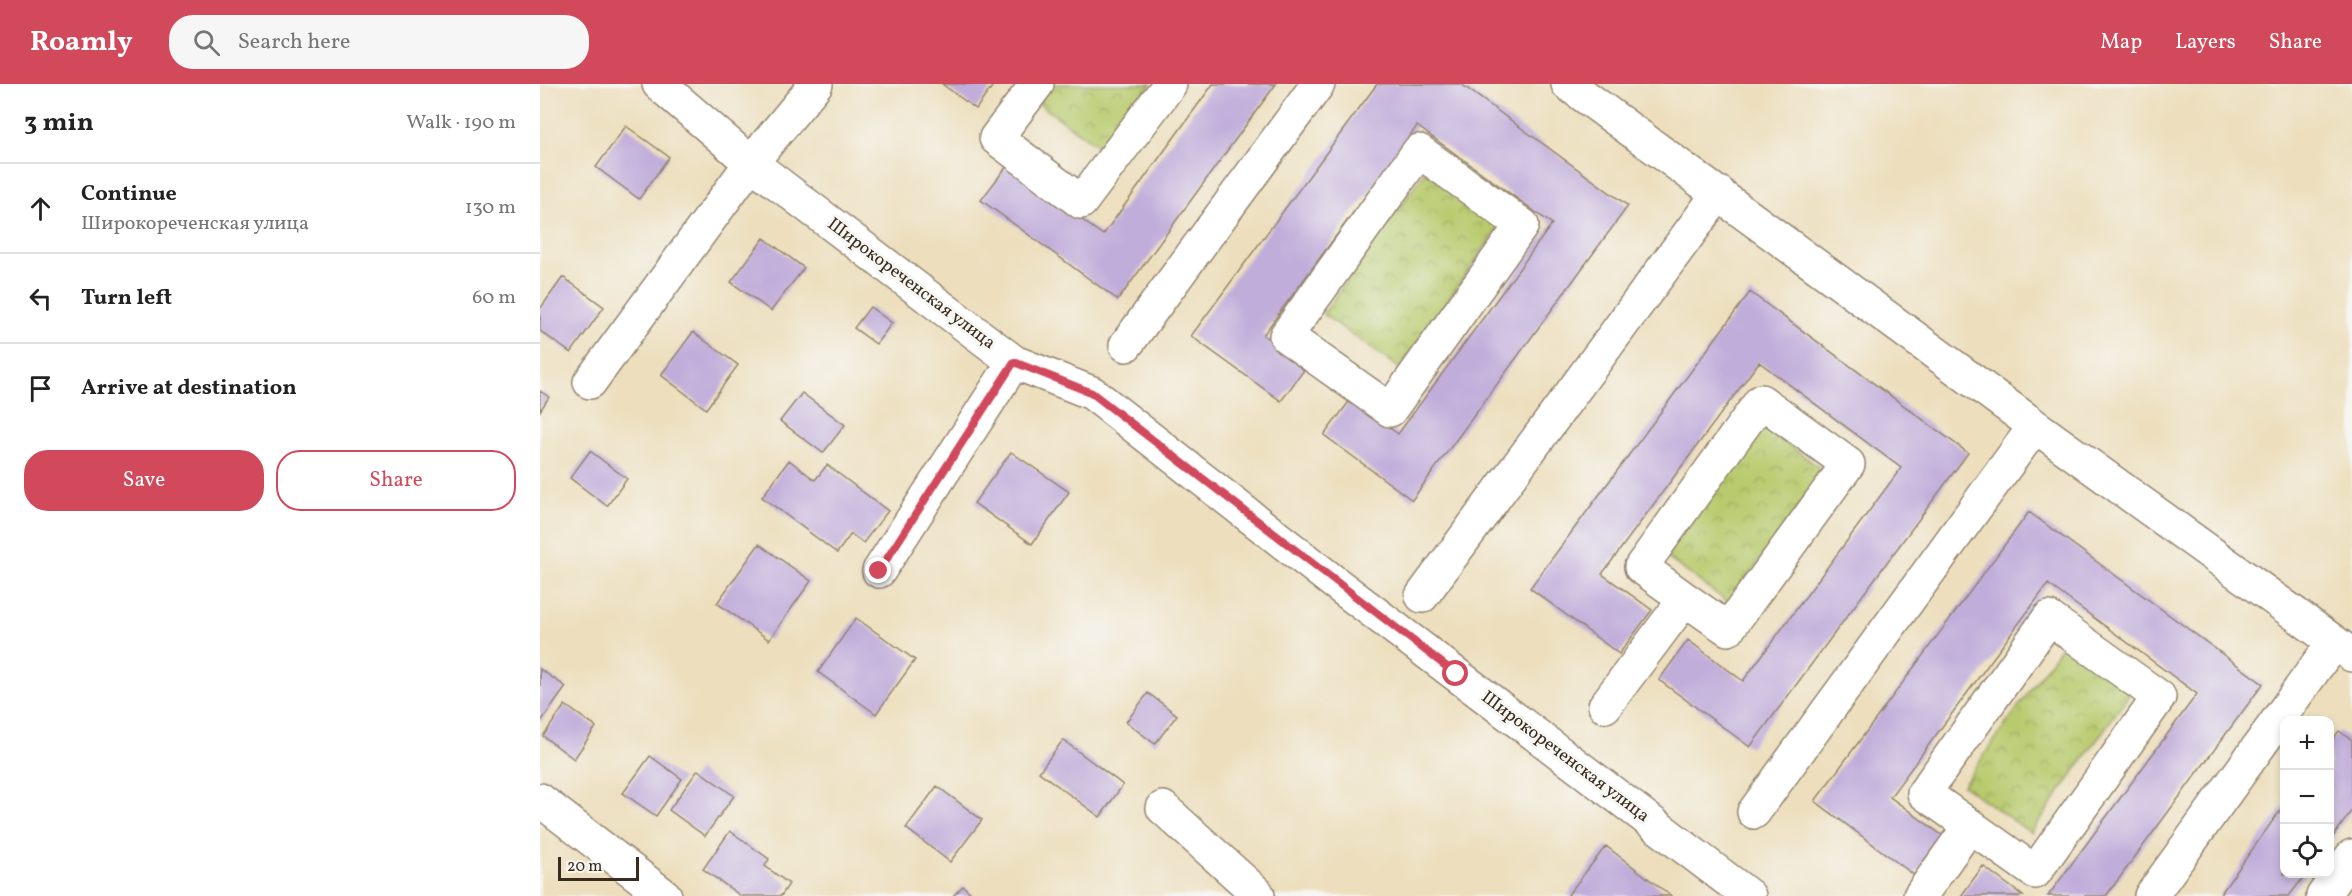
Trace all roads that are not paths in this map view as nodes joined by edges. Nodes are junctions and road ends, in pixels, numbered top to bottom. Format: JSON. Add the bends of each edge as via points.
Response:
{"nodes":[{"id":1,"x":659,"y":84,"type":"edge"},
{"id":2,"x":816,"y":84,"type":"edge"},
{"id":3,"x":1037,"y":84,"type":"edge"},
{"id":4,"x":1170,"y":84,"type":"edge"},
{"id":5,"x":1318,"y":84,"type":"edge"},
{"id":6,"x":1568,"y":84,"type":"edge"},
{"id":7,"x":751,"y":163,"type":"junction"},
{"id":8,"x":1719,"y":193,"type":"junction"},
{"id":9,"x":1286,"y":336,"type":"joint"},
{"id":10,"x":1126,"y":345,"type":"dead end"},
{"id":11,"x":1014,"y":362,"type":"junction"},
{"id":12,"x":590,"y":382,"type":"dead end"},
{"id":13,"x":2035,"y":426,"type":"junction"},
{"id":14,"x":879,"y":571,"type":"dead end"},
{"id":15,"x":1422,"y":596,"type":"dead end"},
{"id":16,"x":1685,"y":598,"type":"junction"},
{"id":17,"x":2343,"y":649,"type":"edge"},
{"id":18,"x":1605,"y":706,"type":"dead end"},
{"id":19,"x":540,"y":800,"type":"edge"},
{"id":20,"x":1163,"y":808,"type":"dead end"},
{"id":21,"x":1754,"y":813,"type":"dead end"},
{"id":22,"x":1969,"y":827,"type":"junction"},
{"id":23,"x":2352,"y":856,"type":"edge"},
{"id":24,"x":665,"y":896,"type":"edge"},
{"id":25,"x":1258,"y":896,"type":"edge"},
{"id":26,"x":1749,"y":896,"type":"edge"},
{"id":27,"x":1920,"y":896,"type":"edge"},
{"id":28,"x":2151,"y":896,"type":"edge"},
{"id":29,"x":2323,"y":896,"type":"edge"}],
"edges":[{"from":1,"to":7,"type":"street","name":"Широкореченская улица"},
{"from":2,"to":7,"type":"street"},
{"from":3,"to":4,"type":"street","via":[[996,138],[1081,202]]},
{"from":5,"to":10,"type":"street"},
{"from":6,"to":8,"type":"street"},
{"from":7,"to":11,"type":"street","name":"Широкореченская улица"},
{"from":7,"to":12,"type":"street"},
{"from":8,"to":13,"type":"street"},
{"from":8,"to":15,"type":"street"},
{"from":9,"to":9,"type":"street","via":[[1419,150],[1522,225],[1390,410]]},
{"from":11,"to":14,"type":"street"},
{"from":11,"to":26,"type":"street","name":"Широкореченская улица","via":[[1092,393],[1330,579]]},
{"from":13,"to":17,"type":"street"},
{"from":13,"to":21,"type":"street"},
{"from":16,"to":16,"type":"street","via":[[1728,629],[1848,464],[1761,401],[1641,567]]},
{"from":16,"to":18,"type":"street"},
{"from":17,"to":28,"type":"street"},
{"from":19,"to":24,"type":"street"},
{"from":20,"to":25,"type":"street"},
{"from":22,"to":22,"type":"street","via":[[2035,872],[2159,697],[2049,618],[1924,794]]},
{"from":22,"to":27,"type":"street"},
{"from":23,"to":29,"type":"street"}]}
